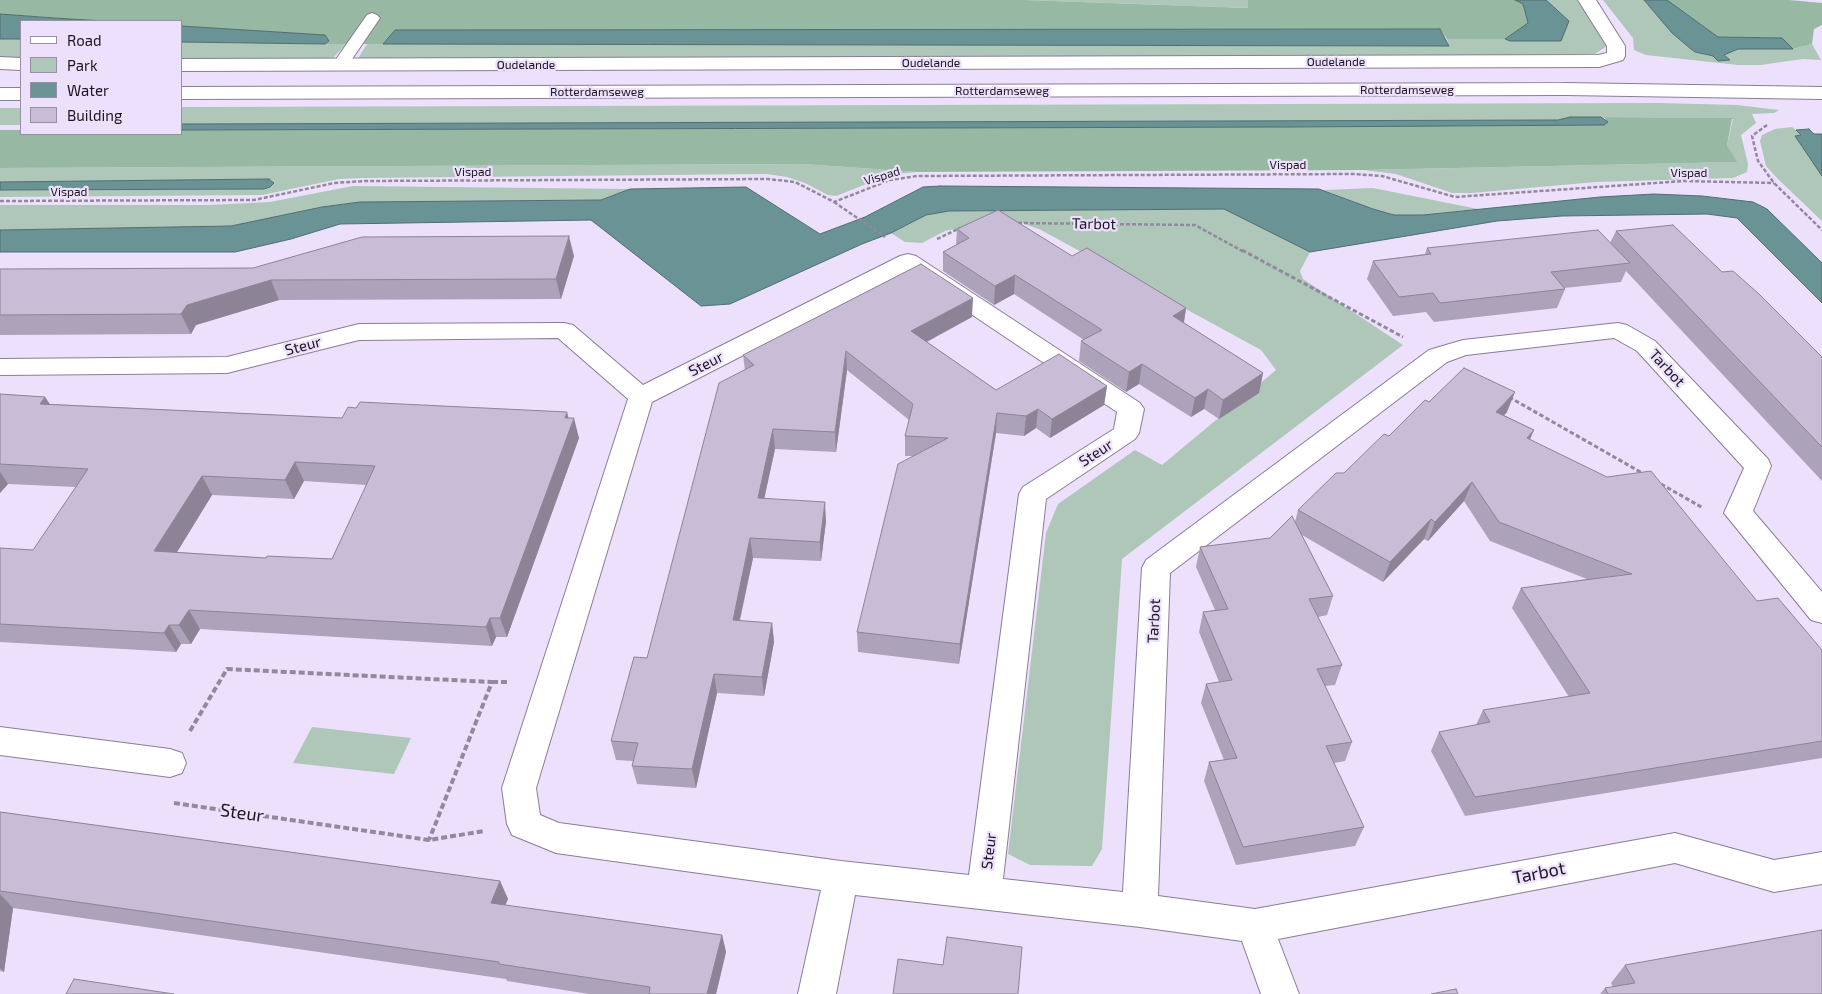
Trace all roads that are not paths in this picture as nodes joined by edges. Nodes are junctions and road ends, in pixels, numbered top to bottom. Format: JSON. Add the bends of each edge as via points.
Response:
{"nodes":[{"id":1,"x":1587,"y":0,"type":"edge"},
{"id":2,"x":372,"y":18,"type":"dead end"},
{"id":3,"x":0,"y":64,"type":"edge"},
{"id":4,"x":20,"y":64,"type":"edge"},
{"id":5,"x":182,"y":65,"type":"edge"},
{"id":6,"x":340,"y":65,"type":"junction"},
{"id":7,"x":182,"y":93,"type":"edge"},
{"id":8,"x":0,"y":94,"type":"edge"},
{"id":9,"x":20,"y":94,"type":"edge"},
{"id":10,"x":1822,"y":94,"type":"edge"},
{"id":11,"x":0,"y":367,"type":"edge"},
{"id":12,"x":641,"y":397,"type":"junction"},
{"id":13,"x":1822,"y":612,"type":"edge"},
{"id":14,"x":0,"y":741,"type":"edge"},
{"id":15,"x":170,"y":763,"type":"road end"},
{"id":16,"x":1822,"y":868,"type":"edge"},
{"id":17,"x":842,"y":877,"type":"junction"},
{"id":18,"x":984,"y":893,"type":"junction"},
{"id":19,"x":1140,"y":910,"type":"junction"},
{"id":20,"x":1255,"y":926,"type":"junction"},
{"id":21,"x":818,"y":994,"type":"edge"},
{"id":22,"x":1280,"y":994,"type":"edge"}],
"edges":[{"from":1,"to":6,"type":"street","name":"Oudelande","via":[[1616,46],[1616,56],[1589,62]]},
{"from":2,"to":6,"type":"lane"},
{"from":3,"to":4,"type":"street"},
{"from":5,"to":6,"type":"street","name":"Oudelande"},
{"from":7,"to":10,"type":"street","name":"Rotterdamseweg","via":[[1565,89]]},
{"from":8,"to":9,"type":"street"},
{"from":11,"to":12,"type":"street","name":"Steur","via":[[228,366],[359,332],[564,330]]},
{"from":12,"to":17,"type":"street","via":[[519,788],[524,824],[556,838]]},
{"from":12,"to":18,"type":"street","name":"Steur","via":[[908,261],[1131,409],[1126,433],[1033,494]]},
{"from":13,"to":19,"type":"street","name":"Tarbot","via":[[1738,513],[1758,466],[1646,346],[1618,330],[1463,348],[1438,356],[1156,568]]},
{"from":14,"to":15,"type":"street"},
{"from":16,"to":20,"type":"street","name":"Tarbot","via":[[1774,876],[1675,848]]},
{"from":17,"to":18,"type":"street"},
{"from":17,"to":21,"type":"street"},
{"from":18,"to":19,"type":"street"},
{"from":19,"to":20,"type":"street","name":"Tarbot"},
{"from":20,"to":22,"type":"street"}]}
